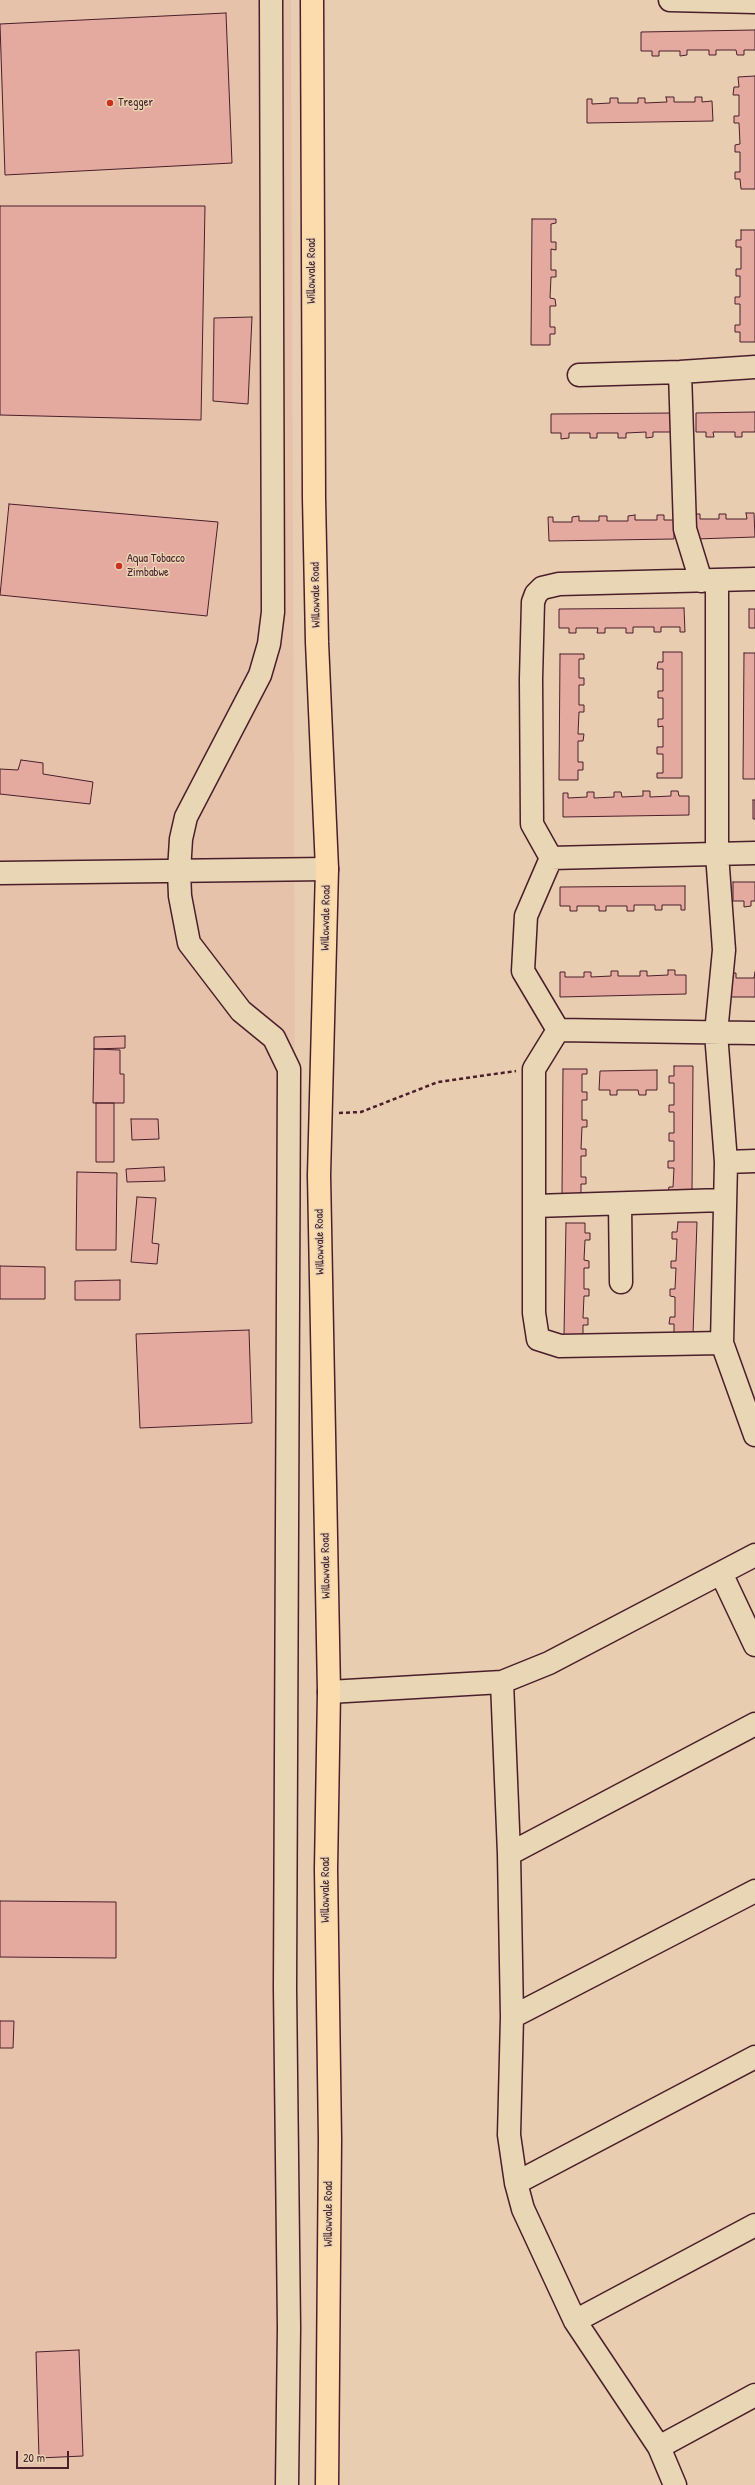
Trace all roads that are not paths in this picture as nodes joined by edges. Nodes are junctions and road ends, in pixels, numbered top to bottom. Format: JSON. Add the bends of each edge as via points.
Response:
{"nodes":[{"id":1,"x":272,"y":0,"type":"edge"},
{"id":2,"x":312,"y":0,"type":"edge"},
{"id":3,"x":670,"y":0,"type":"edge"},
{"id":4,"x":755,"y":2,"type":"edge"},
{"id":5,"x":755,"y":367,"type":"edge"},
{"id":6,"x":680,"y":372,"type":"junction"},
{"id":7,"x":579,"y":374,"type":"dead end"},
{"id":8,"x":755,"y":579,"type":"edge"},
{"id":9,"x":709,"y":581,"type":"junction"},
{"id":10,"x":755,"y":853,"type":"edge"},
{"id":11,"x":717,"y":854,"type":"junction"},
{"id":12,"x":551,"y":858,"type":"junction"},
{"id":13,"x":328,"y":869,"type":"junction"},
{"id":14,"x":179,"y":871,"type":"junction"},
{"id":15,"x":0,"y":874,"type":"edge"},
{"id":16,"x":558,"y":1030,"type":"junction"},
{"id":17,"x":716,"y":1033,"type":"junction"},
{"id":18,"x":755,"y":1033,"type":"edge"},
{"id":19,"x":755,"y":1161,"type":"edge"},
{"id":20,"x":726,"y":1162,"type":"junction"},
{"id":21,"x":724,"y":1200,"type":"junction"},
{"id":22,"x":620,"y":1204,"type":"junction"},
{"id":23,"x":535,"y":1206,"type":"junction"},
{"id":24,"x":621,"y":1282,"type":"dead end"},
{"id":25,"x":722,"y":1343,"type":"junction"},
{"id":26,"x":755,"y":1435,"type":"edge"},
{"id":27,"x":755,"y":1555,"type":"edge"},
{"id":28,"x":721,"y":1573,"type":"junction"},
{"id":29,"x":755,"y":1645,"type":"edge"},
{"id":30,"x":502,"y":1682,"type":"junction"},
{"id":31,"x":329,"y":1692,"type":"junction"},
{"id":32,"x":755,"y":1724,"type":"edge"},
{"id":33,"x":509,"y":1854,"type":"junction"},
{"id":34,"x":755,"y":1891,"type":"edge"},
{"id":35,"x":512,"y":2017,"type":"junction"},
{"id":36,"x":755,"y":2057,"type":"edge"},
{"id":37,"x":516,"y":2183,"type":"junction"},
{"id":38,"x":755,"y":2225,"type":"edge"},
{"id":39,"x":575,"y":2322,"type":"junction"},
{"id":40,"x":755,"y":2395,"type":"edge"},
{"id":41,"x":659,"y":2447,"type":"junction"},
{"id":42,"x":287,"y":2485,"type":"edge"},
{"id":43,"x":327,"y":2485,"type":"edge"},
{"id":44,"x":676,"y":2485,"type":"edge"}],
"edges":[{"from":1,"to":14,"type":"street","via":[[273,612],[269,644],[260,675],[186,817],[181,839]]},
{"from":2,"to":13,"type":"main road","name":"Willowvale Road","via":[[314,498],[317,642]]},
{"from":3,"to":4,"type":"street"},
{"from":5,"to":6,"type":"street"},
{"from":6,"to":7,"type":"street"},
{"from":6,"to":9,"type":"street","via":[[685,529]]},
{"from":8,"to":9,"type":"street"},
{"from":9,"to":11,"type":"street"},
{"from":9,"to":12,"type":"street","via":[[559,584],[542,588],[536,594],[533,602],[531,679],[532,824]]},
{"from":10,"to":11,"type":"street"},
{"from":11,"to":12,"type":"street"},
{"from":11,"to":17,"type":"street","via":[[724,950]]},
{"from":12,"to":16,"type":"street","via":[[526,916],[523,971]]},
{"from":13,"to":14,"type":"street"},
{"from":13,"to":31,"type":"main road","name":"Willowvale Road","via":[[321,1113],[320,1260]]},
{"from":14,"to":15,"type":"street"},
{"from":14,"to":42,"type":"street","via":[[181,902],[189,943],[241,1011],[274,1038],[290,1069],[286,1972],[289,2328]]},
{"from":16,"to":17,"type":"street"},
{"from":16,"to":23,"type":"street","via":[[534,1069]]},
{"from":17,"to":18,"type":"street"},
{"from":17,"to":20,"type":"street"},
{"from":19,"to":20,"type":"street"},
{"from":20,"to":21,"type":"street"},
{"from":21,"to":22,"type":"street"},
{"from":21,"to":25,"type":"street"},
{"from":22,"to":23,"type":"street"},
{"from":22,"to":24,"type":"street"},
{"from":23,"to":25,"type":"street","via":[[534,1313],[538,1339],[560,1346]]},
{"from":25,"to":26,"type":"street"},
{"from":27,"to":28,"type":"street"},
{"from":28,"to":29,"type":"street"},
{"from":28,"to":30,"type":"street","via":[[549,1663]]},
{"from":30,"to":31,"type":"street"},
{"from":30,"to":33,"type":"street"},
{"from":31,"to":43,"type":"main road","name":"Willowvale Road","via":[[326,1869],[330,2140]]},
{"from":32,"to":33,"type":"street"},
{"from":33,"to":35,"type":"street"},
{"from":34,"to":35,"type":"street"},
{"from":35,"to":37,"type":"street","via":[[509,2135]]},
{"from":36,"to":37,"type":"street"},
{"from":37,"to":39,"type":"street","via":[[523,2209]]},
{"from":38,"to":39,"type":"street"},
{"from":39,"to":41,"type":"street"},
{"from":40,"to":41,"type":"street"},
{"from":41,"to":44,"type":"street"}]}
